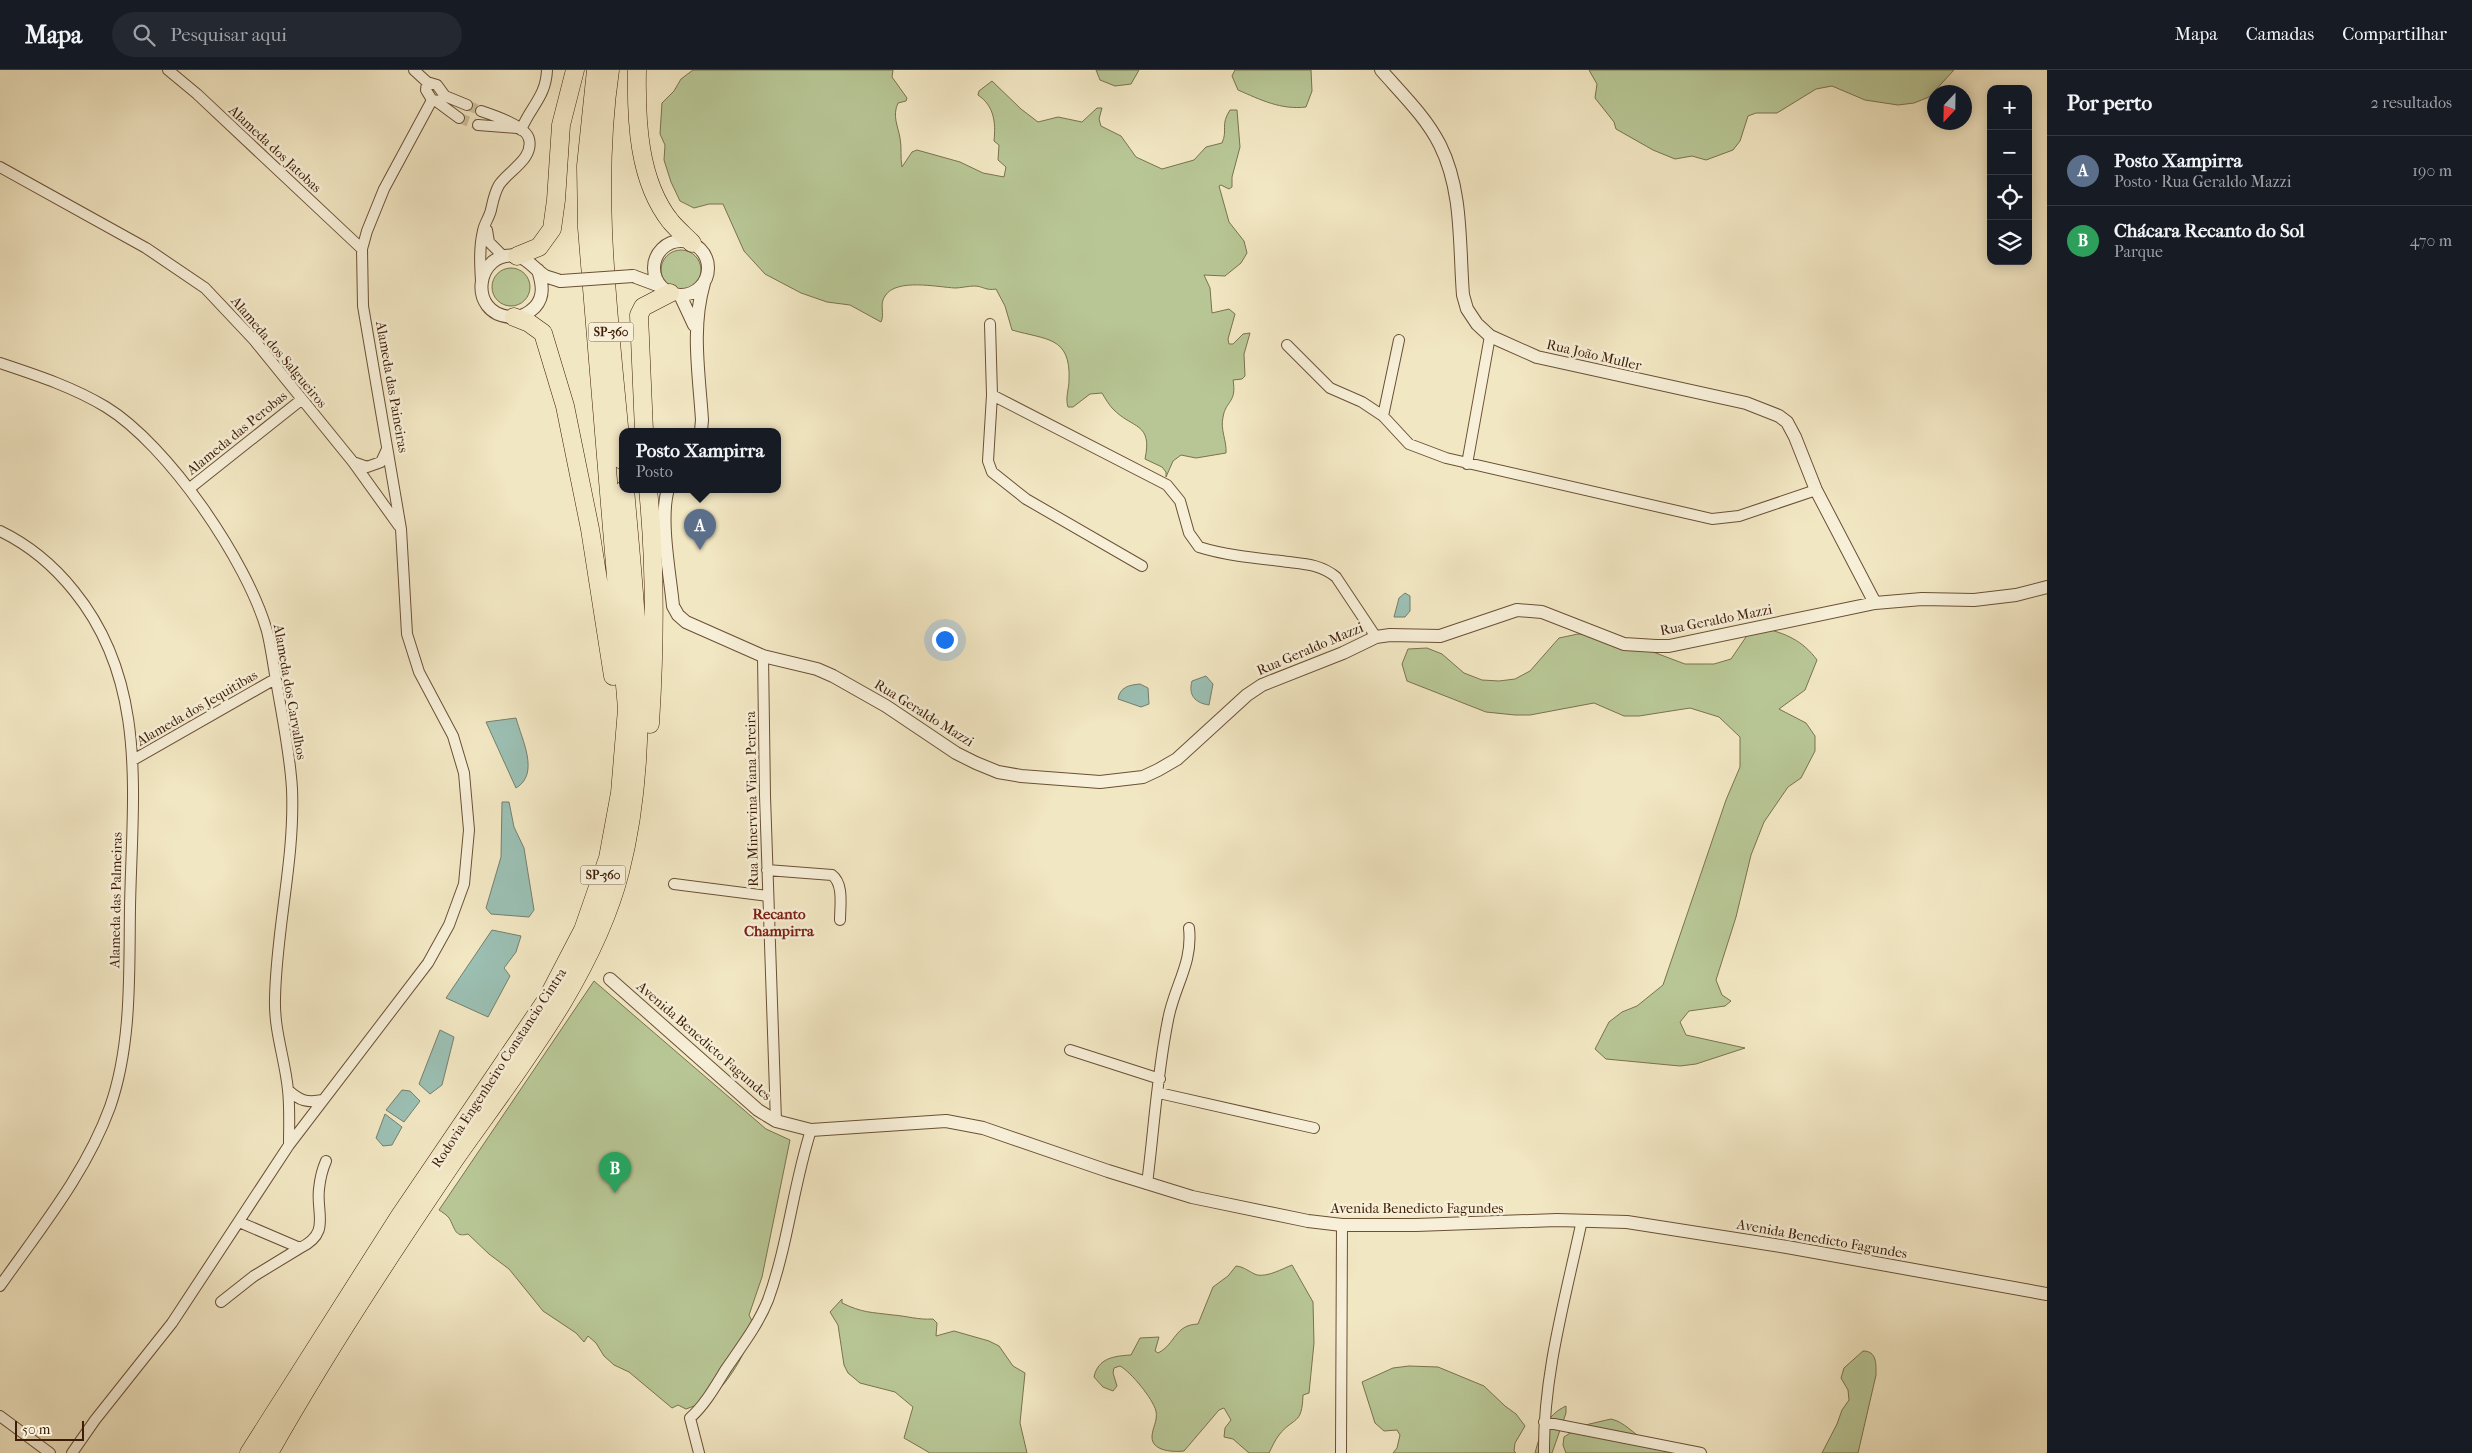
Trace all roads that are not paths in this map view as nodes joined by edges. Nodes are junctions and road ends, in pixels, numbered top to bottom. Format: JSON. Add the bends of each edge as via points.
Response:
{"nodes":[{"id":1,"x":168,"y":70,"type":"edge"},
{"id":2,"x":414,"y":70,"type":"edge"},
{"id":3,"x":547,"y":70,"type":"edge"},
{"id":4,"x":575,"y":70,"type":"edge"},
{"id":5,"x":596,"y":70,"type":"edge"},
{"id":6,"x":610,"y":70,"type":"edge"},
{"id":7,"x":637,"y":70,"type":"edge"},
{"id":8,"x":1381,"y":70,"type":"edge"},
{"id":9,"x":427,"y":82,"type":"junction"},
{"id":10,"x":438,"y":99,"type":"junction"},
{"id":11,"x":467,"y":105,"type":"tunnel mouth"},
{"id":12,"x":481,"y":111,"type":"tunnel mouth"},
{"id":13,"x":459,"y":118,"type":"tunnel mouth"},
{"id":14,"x":478,"y":125,"type":"tunnel mouth"},
{"id":15,"x":519,"y":129,"type":"junction"},
{"id":16,"x":0,"y":167,"type":"edge"},
{"id":17,"x":487,"y":221,"type":"junction"},
{"id":18,"x":692,"y":243,"type":"junction"},
{"id":19,"x":362,"y":250,"type":"junction"},
{"id":20,"x":511,"y":257,"type":"junction"},
{"id":21,"x":656,"y":257,"type":"junction"},
{"id":22,"x":538,"y":270,"type":"junction"},
{"id":23,"x":635,"y":276,"type":"junction"},
{"id":24,"x":560,"y":281,"type":"junction"},
{"id":25,"x":704,"y":281,"type":"junction"},
{"id":26,"x":481,"y":282,"type":"junction"},
{"id":27,"x":670,"y":291,"type":"junction"},
{"id":28,"x":542,"y":295,"type":"junction"},
{"id":29,"x":514,"y":317,"type":"junction"},
{"id":30,"x":990,"y":324,"type":"dead end"},
{"id":31,"x":695,"y":327,"type":"junction"},
{"id":32,"x":1490,"y":336,"type":"junction"},
{"id":33,"x":1399,"y":340,"type":"dead end"},
{"id":34,"x":1287,"y":346,"type":"dead end"},
{"id":35,"x":0,"y":363,"type":"edge"},
{"id":36,"x":992,"y":395,"type":"junction"},
{"id":37,"x":301,"y":400,"type":"junction"},
{"id":38,"x":1383,"y":416,"type":"junction"},
{"id":39,"x":619,"y":428,"type":"edge"},
{"id":40,"x":644,"y":428,"type":"edge"},
{"id":41,"x":701,"y":428,"type":"edge"},
{"id":42,"x":388,"y":445,"type":"junction"},
{"id":43,"x":353,"y":462,"type":"junction"},
{"id":44,"x":1467,"y":464,"type":"junction"},
{"id":45,"x":190,"y":488,"type":"junction"},
{"id":46,"x":1816,"y":490,"type":"junction"},
{"id":47,"x":625,"y":493,"type":"edge"},
{"id":48,"x":648,"y":493,"type":"edge"},
{"id":49,"x":667,"y":493,"type":"edge"},
{"id":50,"x":401,"y":529,"type":"junction"},
{"id":51,"x":0,"y":530,"type":"edge"},
{"id":52,"x":1142,"y":566,"type":"dead end"},
{"id":53,"x":2047,"y":587,"type":"edge"},
{"id":54,"x":1875,"y":603,"type":"junction"},
{"id":55,"x":1376,"y":637,"type":"junction"},
{"id":56,"x":763,"y":656,"type":"junction"},
{"id":57,"x":275,"y":679,"type":"junction"},
{"id":58,"x":133,"y":760,"type":"junction"},
{"id":59,"x":628,"y":792,"type":"junction"},
{"id":60,"x":767,"y":870,"type":"junction"},
{"id":61,"x":674,"y":884,"type":"dead end"},
{"id":62,"x":768,"y":896,"type":"junction"},
{"id":63,"x":840,"y":920,"type":"dead end"},
{"id":64,"x":1188,"y":928,"type":"dead end"},
{"id":65,"x":610,"y":979,"type":"dead end"},
{"id":66,"x":1070,"y":1050,"type":"dead end"},
{"id":67,"x":1160,"y":1079,"type":"junction"},
{"id":68,"x":288,"y":1090,"type":"junction"},
{"id":69,"x":1159,"y":1093,"type":"junction"},
{"id":70,"x":322,"y":1100,"type":"junction"},
{"id":71,"x":776,"y":1121,"type":"junction"},
{"id":72,"x":1314,"y":1128,"type":"dead end"},
{"id":73,"x":811,"y":1130,"type":"junction"},
{"id":74,"x":289,"y":1145,"type":"junction"},
{"id":75,"x":326,"y":1161,"type":"dead end"},
{"id":76,"x":1147,"y":1184,"type":"junction"},
{"id":77,"x":1582,"y":1220,"type":"junction"},
{"id":78,"x":239,"y":1222,"type":"junction"},
{"id":79,"x":1342,"y":1225,"type":"junction"},
{"id":80,"x":300,"y":1248,"type":"junction"},
{"id":81,"x":0,"y":1286,"type":"edge"},
{"id":82,"x":2047,"y":1294,"type":"edge"},
{"id":83,"x":221,"y":1302,"type":"dead end"},
{"id":84,"x":0,"y":1416,"type":"edge"},
{"id":85,"x":1544,"y":1422,"type":"junction"},
{"id":86,"x":50,"y":1453,"type":"edge"},
{"id":87,"x":72,"y":1453,"type":"edge"},
{"id":88,"x":250,"y":1453,"type":"edge"},
{"id":89,"x":269,"y":1453,"type":"edge"},
{"id":90,"x":699,"y":1453,"type":"edge"},
{"id":91,"x":1341,"y":1453,"type":"edge"},
{"id":92,"x":1544,"y":1453,"type":"edge"},
{"id":93,"x":1700,"y":1453,"type":"edge"}],
"edges":[{"from":1,"to":19,"type":"street","name":"Alameda dos Jatobas"},
{"from":2,"to":9,"type":"street"},
{"from":3,"to":15,"type":"street","via":[[540,100]]},
{"from":4,"to":20,"type":"highway","via":[[561,125],[552,229],[538,247]]},
{"from":5,"to":59,"type":"highway","name":"Rodovia Engenheiro Constancio Cintra","number":"SP-360","via":[[586,166],[587,228],[627,708]]},
{"from":6,"to":39,"type":"highway","number":"SP-360","via":[[602,142],[603,237]]},
{"from":7,"to":18,"type":"highway","via":[[641,145],[647,173],[671,222]]},
{"from":8,"to":32,"type":"street","name":"Rua João Muller","via":[[1423,118],[1448,164],[1458,208],[1463,295],[1476,324]]},
{"from":9,"to":10,"type":"street","via":[[426,90]]},
{"from":9,"to":10,"type":"street","via":[[437,85]]},
{"from":10,"to":11,"type":"street"},
{"from":10,"to":13,"type":"street"},
{"from":10,"to":19,"type":"street","via":[[384,189]]},
{"from":12,"to":15,"type":"street","via":[[504,118]]},
{"from":14,"to":15,"type":"street"},
{"from":15,"to":17,"type":"street","via":[[526,134],[529,147],[521,163],[500,183],[492,198]]},
{"from":16,"to":37,"type":"street","name":"Alameda dos Salgueiros","via":[[146,248],[206,288],[254,340]]},
{"from":17,"to":20,"type":"street","via":[[489,242]]},
{"from":17,"to":26,"type":"street","via":[[483,231]]},
{"from":18,"to":21,"type":"street","via":[[671,242]]},
{"from":18,"to":25,"type":"street","via":[[706,260],[708,270]]},
{"from":19,"to":42,"type":"street","name":"Alameda das Paineiras","via":[[363,306]]},
{"from":20,"to":22,"type":"street","via":[[529,261]]},
{"from":20,"to":26,"type":"street","via":[[494,262],[485,271]]},
{"from":21,"to":23,"type":"street"},
{"from":21,"to":27,"type":"street","via":[[655,277]]},
{"from":22,"to":24,"type":"street"},
{"from":22,"to":28,"type":"street"},
{"from":23,"to":24,"type":"street","bridge":true},
{"from":23,"to":27,"type":"street"},
{"from":24,"to":28,"type":"street"},
{"from":25,"to":27,"type":"street","via":[[690,293]]},
{"from":25,"to":31,"type":"street"},
{"from":26,"to":29,"type":"street","via":[[489,307],[503,316]]},
{"from":27,"to":31,"type":"street"},
{"from":27,"to":40,"type":"highway","via":[[643,307],[639,315]]},
{"from":28,"to":29,"type":"street","via":[[526,314]]},
{"from":29,"to":59,"type":"highway","via":[[543,333],[564,406],[590,529],[616,690],[617,757]]},
{"from":30,"to":36,"type":"street"},
{"from":31,"to":41,"type":"street"},
{"from":32,"to":44,"type":"street"},
{"from":32,"to":46,"type":"street","name":"Rua João Muller","via":[[1537,357],[1746,403],[1779,416],[1787,422],[1795,437]]},
{"from":33,"to":38,"type":"street"},
{"from":34,"to":38,"type":"street","via":[[1330,388],[1362,402]]},
{"from":35,"to":45,"type":"street","name":"Alameda dos Carvalhos","via":[[77,391],[107,408],[136,430]]},
{"from":36,"to":52,"type":"street","via":[[988,461],[997,478],[1026,499]]},
{"from":36,"to":55,"type":"street","via":[[1167,485],[1180,501],[1189,533],[1199,546],[1281,562],[1312,564],[1330,572]]},
{"from":37,"to":43,"type":"street","name":"Alameda dos Salgueiros"},
{"from":37,"to":45,"type":"street","name":"Alameda das Perobas"},
{"from":38,"to":44,"type":"street","via":[[1409,444]]},
{"from":42,"to":43,"type":"street","via":[[385,458],[377,465],[367,467]]},
{"from":42,"to":50,"type":"street","name":"Alameda das Paineiras"},
{"from":43,"to":50,"type":"street","name":"Alameda dos Salgueiros"},
{"from":44,"to":46,"type":"street","via":[[1712,519],[1739,516]]},
{"from":45,"to":57,"type":"street","name":"Alameda dos Carvalhos","via":[[229,549],[260,609],[268,632]]},
{"from":46,"to":54,"type":"street","name":"Rua João Muller"},
{"from":47,"to":59,"type":"highway","name":"Rodovia Engenheiro Constancio Cintra","number":"SP-360","via":[[640,711]]},
{"from":48,"to":59,"type":"highway","via":[[653,541],[654,651],[647,751],[644,766]]},
{"from":49,"to":56,"type":"street","name":"Rua Geraldo Mazzi","via":[[665,518],[673,606],[678,615],[686,622]]},
{"from":50,"to":70,"type":"street","name":"Alameda das Paineiras","via":[[407,634],[419,672],[453,736],[464,773],[469,830],[464,884],[449,925],[428,963]]},
{"from":51,"to":58,"type":"street","name":"Alameda das Palmeiras","via":[[41,557],[63,578],[101,631],[125,694]]},
{"from":53,"to":54,"type":"street","name":"Rua Geraldo Mazzi","via":[[1974,600],[1922,599]]},
{"from":54,"to":55,"type":"street","name":"Rua Geraldo Mazzi","via":[[1669,646],[1624,644],[1530,610],[1509,613],[1440,636]]},
{"from":55,"to":56,"type":"street","name":"Rua Geraldo Mazzi","via":[[1262,685],[1177,758],[1158,770],[1143,777],[1100,782],[1061,781],[998,772],[956,753],[886,706],[833,676]]},
{"from":56,"to":60,"type":"street","name":"Rua Minervina Viana Pereira"},
{"from":57,"to":58,"type":"street","name":"Alameda dos Jequitibas"},
{"from":57,"to":68,"type":"street","name":"Alameda dos Carvalhos","via":[[292,789],[289,864],[274,1003],[276,1032]]},
{"from":58,"to":81,"type":"street","name":"Alameda das Palmeiras","via":[[129,954],[124,1049],[119,1078],[110,1107],[85,1162]]},
{"from":59,"to":88,"type":"highway","name":"Rodovia Engenheiro Constancio Cintra","number":"SP-360","via":[[593,904],[570,958],[498,1074],[399,1217]]},
{"from":59,"to":89,"type":"highway","name":"Rodovia Engenheiro Constancio Cintra","number":"SP-360","via":[[619,874],[608,908],[578,974],[311,1380]]},
{"from":60,"to":62,"type":"street","name":"Rua Minervina Viana Pereira"},
{"from":60,"to":63,"type":"street","via":[[832,875],[838,879]]},
{"from":61,"to":62,"type":"street"},
{"from":62,"to":71,"type":"street","name":"Rua Minervina Viana Pereira"},
{"from":64,"to":67,"type":"street","via":[[1190,951],[1168,1017]]},
{"from":65,"to":71,"type":"street","name":"Avenida Benedicto Fagundes","via":[[758,1110]]},
{"from":66,"to":67,"type":"street"},
{"from":67,"to":69,"type":"street"},
{"from":68,"to":70,"type":"street","via":[[299,1100]]},
{"from":68,"to":74,"type":"street","name":"Alameda dos Carvalhos"},
{"from":69,"to":72,"type":"street"},
{"from":69,"to":76,"type":"street"},
{"from":70,"to":74,"type":"street","name":"Alameda das Paineiras"},
{"from":71,"to":73,"type":"street","name":"Avenida Benedicto Fagundes"},
{"from":73,"to":76,"type":"street","name":"Avenida Benedicto Fagundes","via":[[946,1121],[983,1128]]},
{"from":73,"to":90,"type":"street","via":[[768,1300],[738,1351],[690,1418]]},
{"from":74,"to":78,"type":"street","name":"Alameda das Paineiras"},
{"from":75,"to":80,"type":"street","via":[[318,1190],[320,1227],[311,1243]]},
{"from":76,"to":79,"type":"street","name":"Avenida Benedicto Fagundes","via":[[1252,1210]]},
{"from":77,"to":79,"type":"street","name":"Avenida Benedicto Fagundes"},
{"from":77,"to":82,"type":"street","name":"Avenida Benedicto Fagundes","via":[[1627,1222],[1787,1247]]},
{"from":77,"to":85,"type":"street"},
{"from":78,"to":80,"type":"street"},
{"from":78,"to":87,"type":"street","name":"Alameda das Paineiras","via":[[172,1323]]},
{"from":79,"to":91,"type":"street"},
{"from":80,"to":83,"type":"street","via":[[254,1276]]},
{"from":84,"to":86,"type":"street"},
{"from":85,"to":92,"type":"street"},
{"from":85,"to":93,"type":"street"}]}
